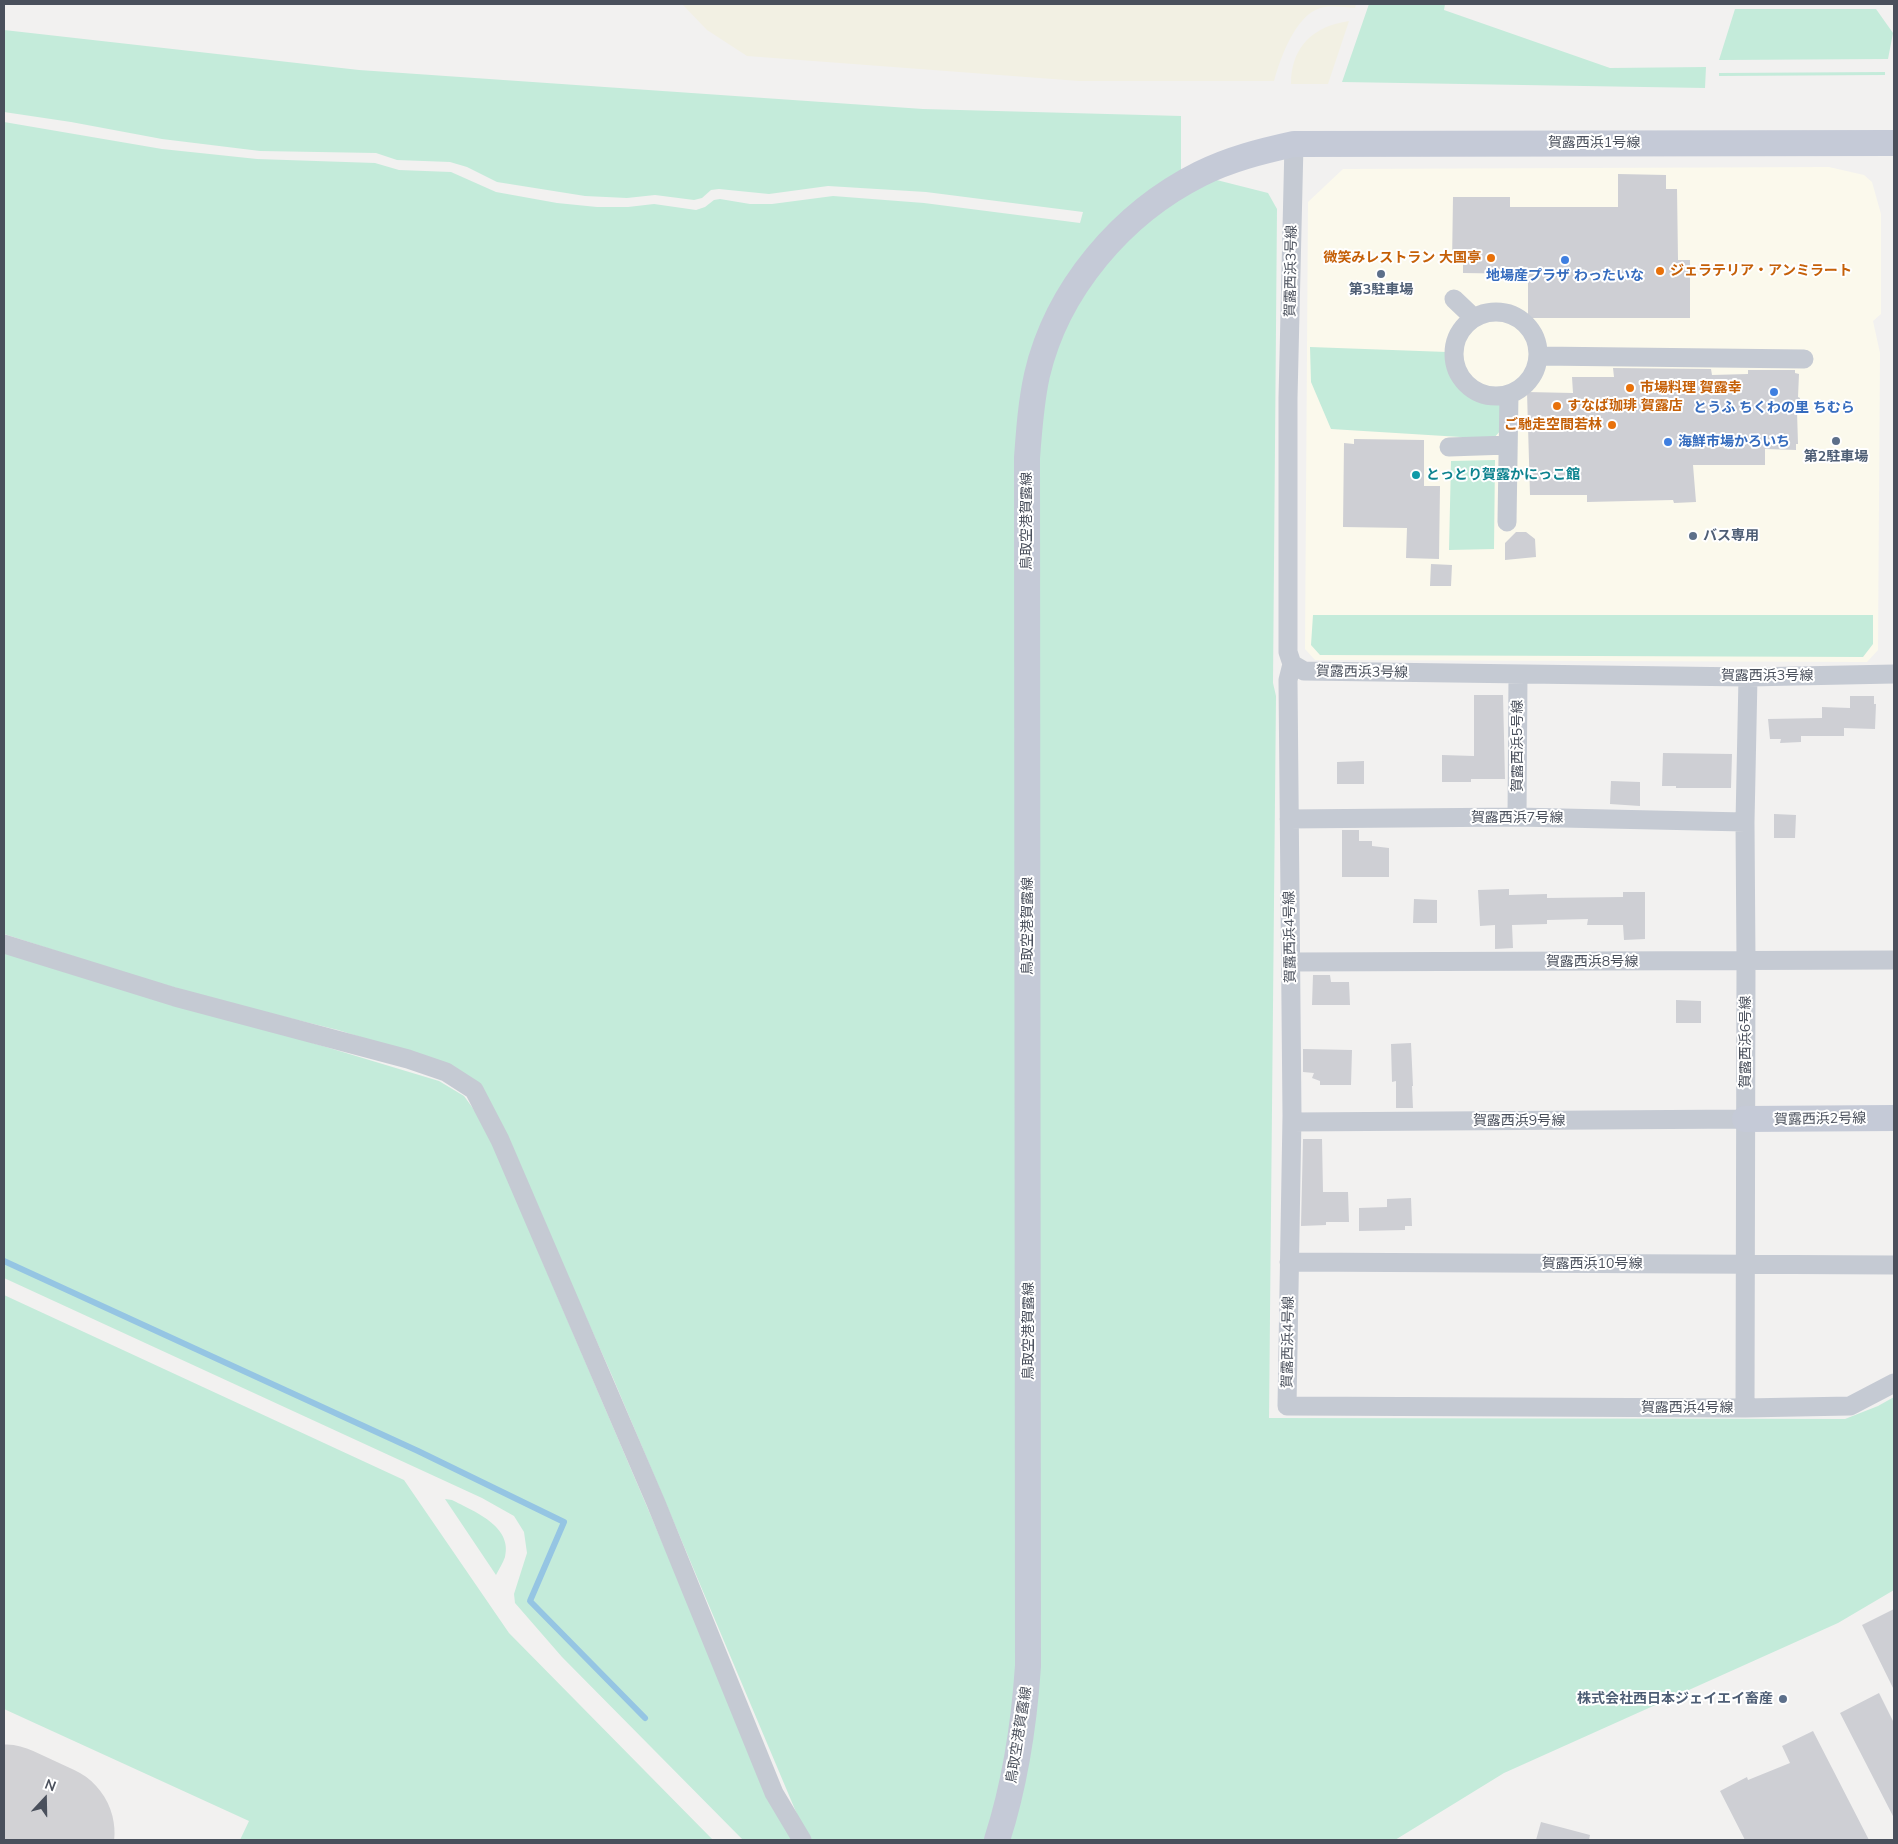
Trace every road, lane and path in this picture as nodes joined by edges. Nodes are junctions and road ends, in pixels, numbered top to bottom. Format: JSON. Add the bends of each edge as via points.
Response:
{"nodes":[{"id":1,"x":1894,"y":143,"type":"edge"},
{"id":2,"x":1294,"y":144,"type":"junction"},
{"id":3,"x":1454,"y":299,"type":"dead end"},
{"id":4,"x":1474,"y":318,"type":"junction"},
{"id":5,"x":1539,"y":356,"type":"junction"},
{"id":6,"x":1804,"y":359,"type":"dead end"},
{"id":7,"x":1509,"y":394,"type":"junction"},
{"id":8,"x":1508,"y":445,"type":"junction"},
{"id":9,"x":1449,"y":447,"type":"dead end"},
{"id":10,"x":1507,"y":522,"type":"dead end"},
{"id":11,"x":1292,"y":664,"type":"junction"},
{"id":12,"x":1518,"y":674,"type":"junction"},
{"id":13,"x":1894,"y":674,"type":"edge"},
{"id":14,"x":1748,"y":677,"type":"junction"},
{"id":15,"x":1517,"y":817,"type":"junction"},
{"id":16,"x":1289,"y":819,"type":"junction"},
{"id":17,"x":1745,"y":822,"type":"junction"},
{"id":18,"x":4,"y":944,"type":"edge"},
{"id":19,"x":1894,"y":960,"type":"edge"},
{"id":20,"x":1290,"y":962,"type":"junction"},
{"id":21,"x":1746,"y":962,"type":"junction"},
{"id":22,"x":1894,"y":1118,"type":"edge"},
{"id":23,"x":1745,"y":1120,"type":"junction"},
{"id":24,"x":1292,"y":1122,"type":"junction"},
{"id":25,"x":1289,"y":1262,"type":"junction"},
{"id":26,"x":1745,"y":1265,"type":"junction"},
{"id":27,"x":1894,"y":1265,"type":"edge"},
{"id":28,"x":1894,"y":1382,"type":"edge"},
{"id":29,"x":1745,"y":1408,"type":"junction"},
{"id":30,"x":802,"y":1840,"type":"edge"},
{"id":31,"x":997,"y":1840,"type":"edge"}],
"edges":[{"from":1,"to":2,"type":"main road","name":"賀露西浜1号線"},
{"from":2,"to":11,"type":"street","name":"賀露西浜3号線","via":[[1288,398],[1288,652]]},
{"from":2,"to":31,"type":"main road","name":"鳥取空港賀露線","via":[[1201,173],[1152,204],[1124,228],[1089,266],[1056,319],[1032,401],[1027,477],[1029,1633],[1026,1695],[1018,1752]]},
{"from":3,"to":4,"type":"street"},
{"from":4,"to":5,"type":"street","via":[[1494,311],[1522,319],[1538,342]]},
{"from":4,"to":7,"type":"street","via":[[1468,321],[1454,344],[1458,371],[1476,391],[1489,396]]},
{"from":5,"to":6,"type":"street"},
{"from":5,"to":7,"type":"street","via":[[1536,370],[1528,382]]},
{"from":7,"to":8,"type":"street"},
{"from":8,"to":9,"type":"street"},
{"from":8,"to":10,"type":"street"},
{"from":11,"to":12,"type":"street","name":"賀露西浜3号線","via":[[1304,671]]},
{"from":11,"to":16,"type":"street","name":"賀露西浜4号線","via":[[1288,680]]},
{"from":12,"to":14,"type":"street","name":"賀露西浜3号線"},
{"from":12,"to":15,"type":"street","name":"賀露西浜5号線"},
{"from":13,"to":14,"type":"street","name":"賀露西浜3号線"},
{"from":14,"to":17,"type":"street","name":"賀露西浜6号線"},
{"from":15,"to":16,"type":"street","name":"賀露西浜7号線"},
{"from":15,"to":17,"type":"street","name":"賀露西浜7号線"},
{"from":16,"to":20,"type":"street","name":"賀露西浜4号線"},
{"from":17,"to":21,"type":"street","name":"賀露西浜6号線"},
{"from":18,"to":30,"type":"street","via":[[175,997],[408,1059],[446,1072],[474,1090],[500,1140],[644,1476],[774,1793]]},
{"from":19,"to":21,"type":"street","name":"賀露西浜8号線"},
{"from":20,"to":21,"type":"street","name":"賀露西浜8号線"},
{"from":20,"to":24,"type":"street","name":"賀露西浜4号線"},
{"from":21,"to":23,"type":"street","name":"賀露西浜6号線"},
{"from":22,"to":23,"type":"main road","name":"賀露西浜2号線"},
{"from":23,"to":24,"type":"street","name":"賀露西浜9号線"},
{"from":23,"to":26,"type":"street","name":"賀露西浜6号線"},
{"from":24,"to":25,"type":"street","name":"賀露西浜4号線"},
{"from":25,"to":26,"type":"street","name":"賀露西浜10号線"},
{"from":25,"to":29,"type":"street","name":"賀露西浜4号線","via":[[1287,1406]]},
{"from":26,"to":27,"type":"street","name":"賀露西浜10号線"},
{"from":26,"to":29,"type":"street","name":"賀露西浜6号線"},
{"from":28,"to":29,"type":"street","name":"賀露西浜4号線","via":[[1850,1406]]}]}
